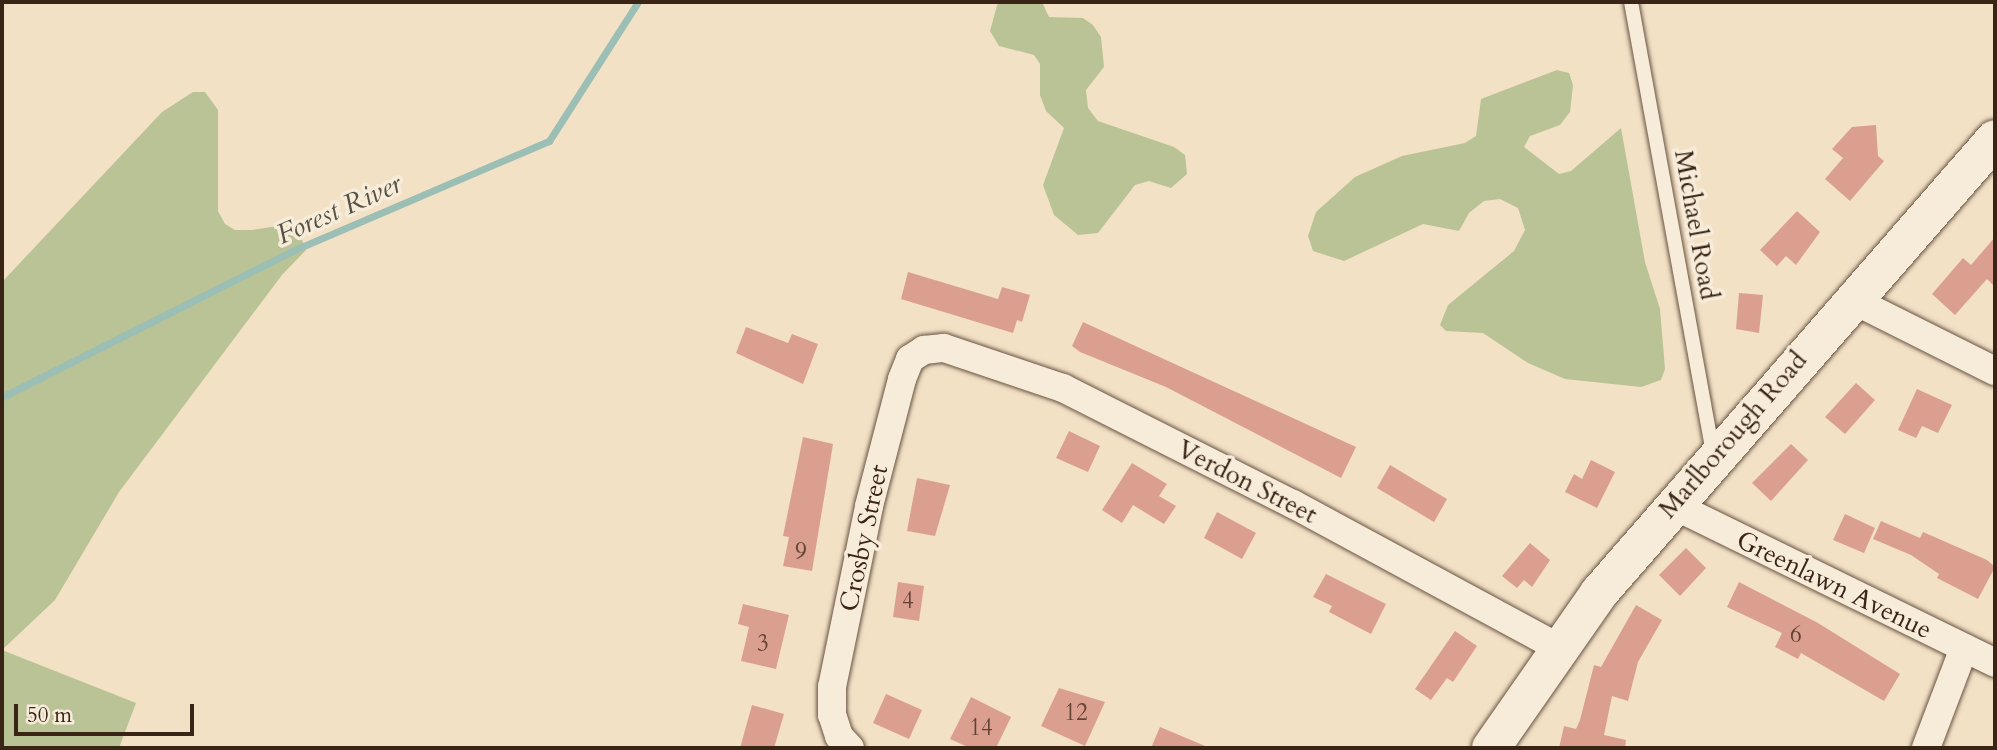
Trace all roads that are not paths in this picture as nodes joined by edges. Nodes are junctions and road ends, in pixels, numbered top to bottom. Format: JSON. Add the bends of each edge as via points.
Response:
{"nodes":[{"id":1,"x":1631,"y":2,"type":"edge"},
{"id":2,"x":1995,"y":138,"type":"edge"},
{"id":3,"x":1851,"y":299,"type":"junction"},
{"id":4,"x":925,"y":350,"type":"joint"},
{"id":5,"x":1995,"y":372,"type":"edge"},
{"id":6,"x":1714,"y":457,"type":"junction"},
{"id":7,"x":1673,"y":505,"type":"junction"},
{"id":8,"x":1558,"y":648,"type":"junction"},
{"id":9,"x":1964,"y":648,"type":"junction"},
{"id":10,"x":1995,"y":663,"type":"edge"},
{"id":11,"x":845,"y":742,"type":"edge"},
{"id":12,"x":1491,"y":748,"type":"edge"},
{"id":13,"x":1926,"y":748,"type":"edge"}],
"edges":[{"from":1,"to":6,"type":"lane","name":"Michael Road"},
{"from":2,"to":3,"type":"street","name":"Marlborough Road"},
{"from":3,"to":5,"type":"street"},
{"from":3,"to":6,"type":"street","name":"Marlborough Road"},
{"from":4,"to":8,"type":"street","name":"Verdon Street","via":[[944,348],[1063,388],[1293,504]]},
{"from":4,"to":11,"type":"street","name":"Crosby Street","via":[[910,359],[902,379],[869,506],[832,687],[832,715]]},
{"from":6,"to":7,"type":"street","name":"Marlborough Road"},
{"from":7,"to":8,"type":"street","name":"Marlborough Road"},
{"from":7,"to":9,"type":"street","name":"Greenlawn Avenue"},
{"from":8,"to":12,"type":"street","name":"Marlborough Road"},
{"from":9,"to":10,"type":"street","name":"Greenlawn Avenue"},
{"from":9,"to":13,"type":"street"}]}
